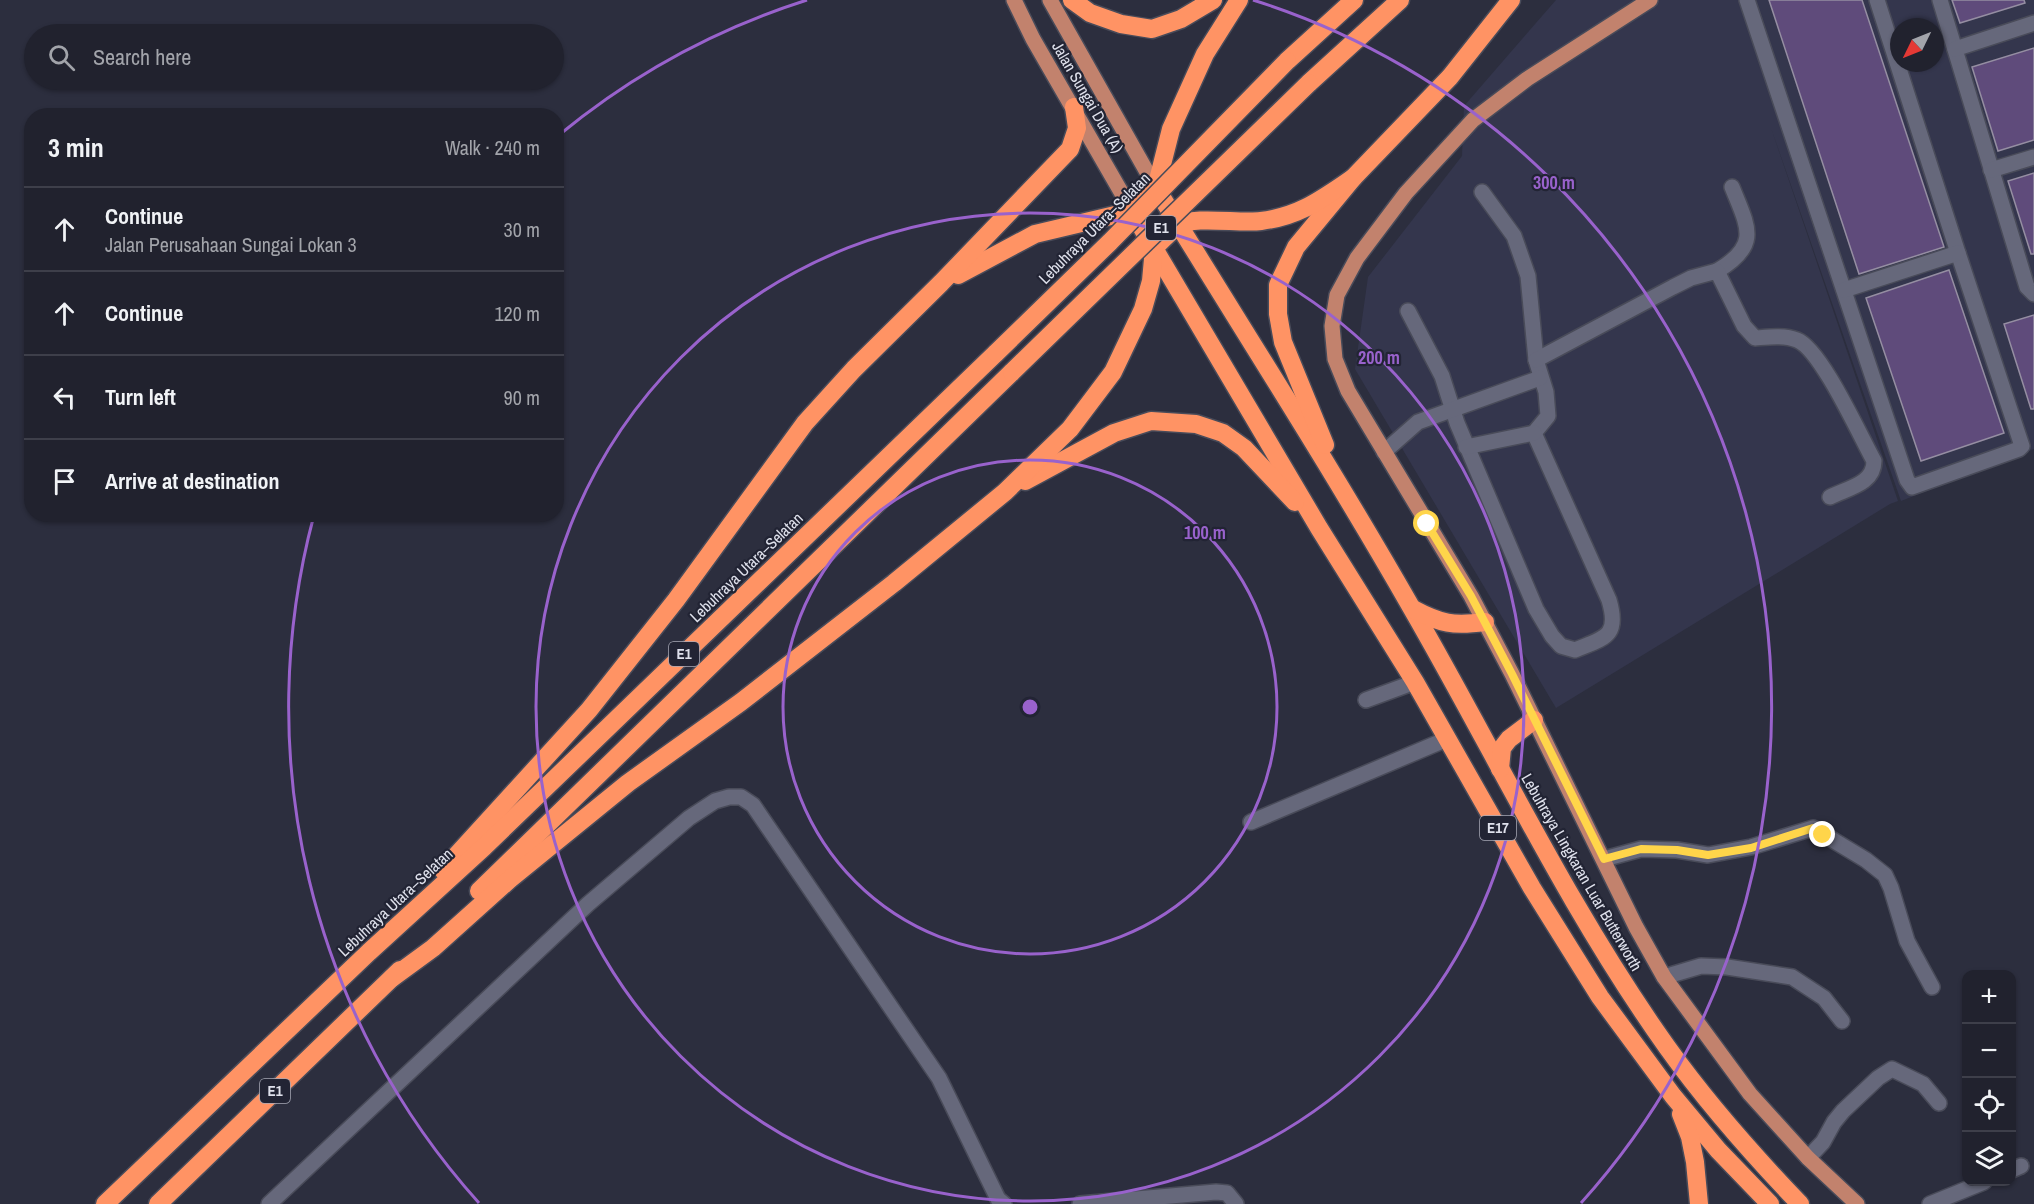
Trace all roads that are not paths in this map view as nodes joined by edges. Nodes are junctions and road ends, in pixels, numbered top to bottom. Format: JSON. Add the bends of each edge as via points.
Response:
{"nodes":[{"id":1,"x":1014,"y":0,"type":"edge"},
{"id":2,"x":1050,"y":0,"type":"edge"},
{"id":3,"x":1072,"y":0,"type":"edge"},
{"id":4,"x":1214,"y":0,"type":"edge"},
{"id":5,"x":1239,"y":0,"type":"edge"},
{"id":6,"x":1354,"y":0,"type":"edge"},
{"id":7,"x":1400,"y":0,"type":"edge"},
{"id":8,"x":1511,"y":0,"type":"edge"},
{"id":9,"x":1650,"y":0,"type":"edge"},
{"id":10,"x":1747,"y":0,"type":"edge"},
{"id":11,"x":1877,"y":0,"type":"edge"},
{"id":12,"x":1940,"y":0,"type":"edge"},
{"id":13,"x":2034,"y":23,"type":"edge"},
{"id":14,"x":1955,"y":49,"type":"junction"},
{"id":15,"x":1074,"y":107,"type":"junction"},
{"id":16,"x":2034,"y":157,"type":"edge"},
{"id":17,"x":1992,"y":170,"type":"junction"},
{"id":18,"x":1353,"y":178,"type":"junction"},
{"id":19,"x":1732,"y":187,"type":"dead end"},
{"id":20,"x":1156,"y":188,"type":"junction"},
{"id":21,"x":1482,"y":192,"type":"dead end"},
{"id":22,"x":1132,"y":211,"type":"junction"},
{"id":23,"x":1179,"y":225,"type":"junction"},
{"id":24,"x":1154,"y":248,"type":"junction"},
{"id":25,"x":1958,"y":253,"type":"junction"},
{"id":26,"x":1717,"y":271,"type":"junction"},
{"id":27,"x":941,"y":283,"type":"junction"},
{"id":28,"x":1844,"y":290,"type":"junction"},
{"id":29,"x":2034,"y":294,"type":"edge"},
{"id":30,"x":1408,"y":311,"type":"dead end"},
{"id":31,"x":1536,"y":360,"type":"junction"},
{"id":32,"x":1540,"y":378,"type":"junction"},
{"id":33,"x":1452,"y":409,"type":"junction"},
{"id":34,"x":1534,"y":434,"type":"junction"},
{"id":35,"x":1466,"y":447,"type":"junction"},
{"id":36,"x":1384,"y":452,"type":"junction"},
{"id":37,"x":1343,"y":491,"type":"junction"},
{"id":38,"x":1005,"y":492,"type":"junction"},
{"id":39,"x":1830,"y":496,"type":"dead end"},
{"id":40,"x":1319,"y":528,"type":"junction"},
{"id":41,"x":1413,"y":609,"type":"junction"},
{"id":42,"x":1485,"y":622,"type":"junction"},
{"id":43,"x":1414,"y":682,"type":"junction"},
{"id":44,"x":1366,"y":700,"type":"dead end"},
{"id":45,"x":1534,"y":720,"type":"junction"},
{"id":46,"x":1447,"y":739,"type":"junction"},
{"id":47,"x":1500,"y":769,"type":"junction"},
{"id":48,"x":1251,"y":822,"type":"dead end"},
{"id":49,"x":1604,"y":859,"type":"junction"},
{"id":50,"x":369,"y":952,"type":"junction"},
{"id":51,"x":1664,"y":977,"type":"junction"},
{"id":52,"x":392,"y":978,"type":"junction"},
{"id":53,"x":1932,"y":987,"type":"dead end"},
{"id":54,"x":1842,"y":1021,"type":"dead end"},
{"id":55,"x":1673,"y":1096,"type":"junction"},
{"id":56,"x":1939,"y":1103,"type":"dead end"},
{"id":57,"x":1808,"y":1158,"type":"junction"},
{"id":58,"x":1974,"y":1186,"type":"edge"},
{"id":59,"x":105,"y":1204,"type":"edge"},
{"id":60,"x":158,"y":1204,"type":"edge"},
{"id":61,"x":269,"y":1204,"type":"edge"},
{"id":62,"x":1004,"y":1204,"type":"edge"},
{"id":63,"x":1080,"y":1204,"type":"edge"},
{"id":64,"x":1236,"y":1204,"type":"edge"},
{"id":65,"x":1699,"y":1204,"type":"edge"},
{"id":66,"x":1770,"y":1204,"type":"edge"},
{"id":67,"x":1800,"y":1204,"type":"edge"},
{"id":68,"x":1857,"y":1204,"type":"edge"},
{"id":69,"x":1930,"y":1204,"type":"edge"}],
"edges":[{"from":1,"to":15,"type":"main road","name":"Jalan Sungai Dua (A)"},
{"from":2,"to":20,"type":"main road","name":"Jalan Sungai Dua (A)"},
{"from":3,"to":4,"type":"highway","via":[[1090,13],[1152,29],[1181,19]]},
{"from":5,"to":20,"type":"highway","via":[[1205,54],[1170,129]]},
{"from":6,"to":50,"type":"highway","name":"Lebuhraya Utara–Selatan","number":"E1","bridge":true,"via":[[1287,61],[996,353],[484,847]]},
{"from":7,"to":52,"type":"highway","number":"E1","bridge":true,"via":[[1012,372]]},
{"from":8,"to":18,"type":"highway","via":[[1450,77]]},
{"from":9,"to":36,"type":"main road","via":[[1527,79],[1473,120],[1406,193],[1357,258],[1337,295],[1332,326],[1335,358],[1348,391]]},
{"from":10,"to":28,"type":"street"},
{"from":11,"to":25,"type":"street"},
{"from":12,"to":14,"type":"street"},
{"from":13,"to":14,"type":"street"},
{"from":14,"to":17,"type":"street"},
{"from":15,"to":22,"type":"main road","name":"Jalan Sungai Dua (A)"},
{"from":15,"to":27,"type":"highway","via":[[1077,128],[1070,149]]},
{"from":16,"to":17,"type":"street"},
{"from":17,"to":29,"type":"street","via":[[2027,287]]},
{"from":18,"to":23,"type":"highway","via":[[1311,207],[1291,214],[1261,221],[1197,220]]},
{"from":18,"to":37,"type":"highway","via":[[1296,247],[1278,285],[1283,342]]},
{"from":19,"to":26,"type":"street","via":[[1746,222],[1747,242],[1734,261]]},
{"from":20,"to":22,"type":"highway"},
{"from":20,"to":23,"type":"highway"},
{"from":21,"to":31,"type":"street","via":[[1514,236],[1528,276]]},
{"from":22,"to":24,"type":"highway"},
{"from":22,"to":27,"type":"highway","via":[[1035,234]]},
{"from":23,"to":24,"type":"highway"},
{"from":23,"to":37,"type":"highway"},
{"from":24,"to":38,"type":"highway","via":[[1143,309],[1113,372],[1070,429]]},
{"from":24,"to":40,"type":"highway"},
{"from":25,"to":28,"type":"street"},
{"from":25,"to":28,"type":"street","via":[[2022,446],[1916,486],[1912,487],[1907,480]]},
{"from":26,"to":31,"type":"street","via":[[1691,278]]},
{"from":26,"to":39,"type":"street","via":[[1744,326],[1755,338],[1790,338],[1809,348],[1834,385],[1874,461],[1874,470],[1867,480]]},
{"from":27,"to":50,"type":"highway","via":[[805,423],[676,600],[589,710]]},
{"from":30,"to":33,"type":"street","via":[[1442,376]]},
{"from":31,"to":32,"type":"street"},
{"from":32,"to":33,"type":"street"},
{"from":32,"to":34,"type":"street","via":[[1548,416]]},
{"from":33,"to":35,"type":"street"},
{"from":33,"to":36,"type":"street","via":[[1418,422]]},
{"from":34,"to":35,"type":"street"},
{"from":34,"to":35,"type":"street","via":[[1614,616],[1605,637],[1575,650],[1561,646],[1536,609]]},
{"from":36,"to":42,"type":"main road"},
{"from":37,"to":41,"type":"highway","name":"Lebuhraya Lingkaran Luar Butterworth","number":"E17"},
{"from":38,"to":40,"type":"highway","via":[[1114,433],[1151,421],[1196,424],[1223,434],[1244,448]]},
{"from":38,"to":52,"type":"highway","via":[[741,702],[628,783]]},
{"from":40,"to":43,"type":"highway","number":"E17"},
{"from":41,"to":42,"type":"highway","via":[[1450,624]]},
{"from":41,"to":47,"type":"highway","name":"Lebuhraya Lingkaran Luar Butterworth","number":"E17"},
{"from":42,"to":45,"type":"main road"},
{"from":43,"to":44,"type":"street"},
{"from":43,"to":46,"type":"highway","number":"E17"},
{"from":45,"to":47,"type":"highway","via":[[1502,748]]},
{"from":45,"to":49,"type":"main road"},
{"from":46,"to":48,"type":"street"},
{"from":46,"to":55,"type":"highway","number":"E17","via":[[1546,912],[1600,997]]},
{"from":47,"to":67,"type":"highway","name":"Lebuhraya Lingkaran Luar Butterworth","number":"E17","via":[[1572,899],[1656,1032],[1725,1121]]},
{"from":49,"to":51,"type":"main road"},
{"from":49,"to":53,"type":"street","via":[[1641,849],[1708,855],[1751,848],[1813,828],[1885,875],[1907,940]]},
{"from":50,"to":59,"type":"highway","name":"Lebuhraya Utara–Selatan","number":"E1"},
{"from":51,"to":54,"type":"street","via":[[1701,966],[1792,977],[1824,998]]},
{"from":51,"to":57,"type":"main road","via":[[1750,1094]]},
{"from":52,"to":60,"type":"highway","number":"E1"},
{"from":55,"to":65,"type":"highway","via":[[1690,1137]]},
{"from":55,"to":66,"type":"highway","number":"E17"},
{"from":56,"to":57,"type":"street","via":[[1923,1084],[1892,1069],[1843,1111]]},
{"from":57,"to":68,"type":"main road"},
{"from":58,"to":69,"type":"street"},
{"from":61,"to":62,"type":"street","via":[[588,904],[689,818],[715,801],[741,797],[753,805],[933,1068],[998,1199]]},
{"from":63,"to":64,"type":"street","via":[[1216,1192],[1227,1193]]}]}
